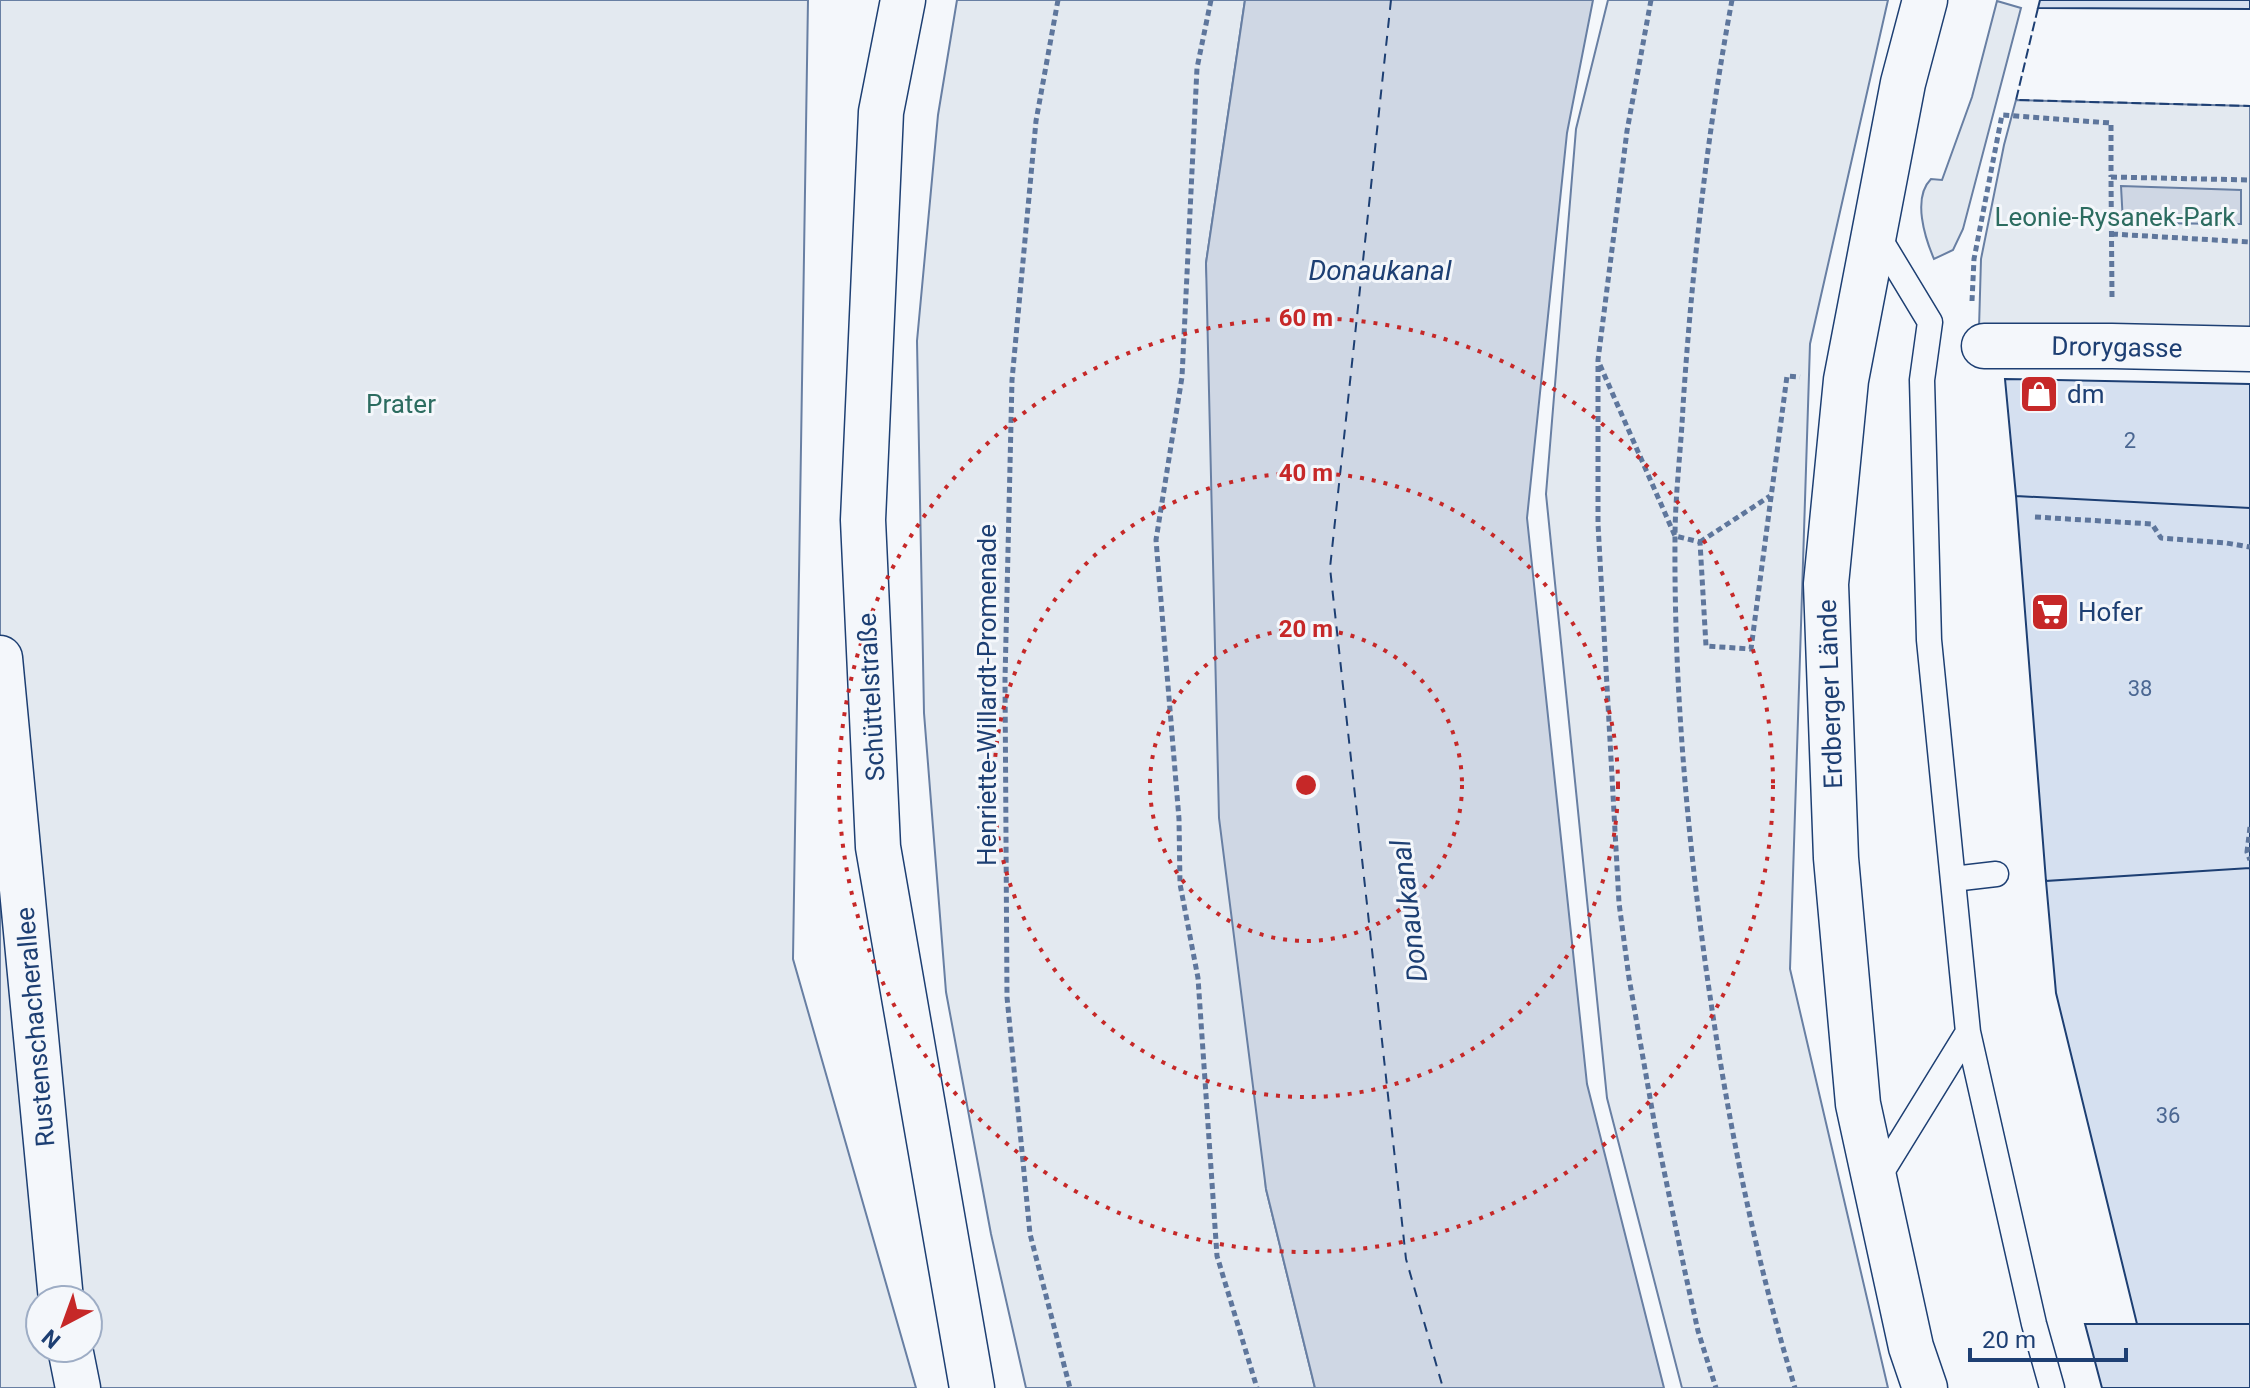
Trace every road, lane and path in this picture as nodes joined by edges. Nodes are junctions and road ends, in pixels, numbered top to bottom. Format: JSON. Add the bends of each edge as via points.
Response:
{"nodes":[{"id":1,"x":903,"y":0,"type":"edge"},
{"id":2,"x":1058,"y":0,"type":"edge"},
{"id":3,"x":1211,"y":0,"type":"edge"},
{"id":4,"x":1651,"y":0,"type":"edge"},
{"id":5,"x":1732,"y":0,"type":"edge"},
{"id":6,"x":1925,"y":0,"type":"edge"},
{"id":7,"x":2111,"y":177,"type":"junction"},
{"id":8,"x":2250,"y":180,"type":"edge"},
{"id":9,"x":1875,"y":231,"type":"junction"},
{"id":10,"x":2112,"y":234,"type":"junction"},
{"id":11,"x":2250,"y":242,"type":"edge"},
{"id":12,"x":1984,"y":346,"type":"joint"},
{"id":13,"x":2112,"y":346,"type":"junction"},
{"id":14,"x":2250,"y":349,"type":"edge"},
{"id":15,"x":1598,"y":360,"type":"junction"},
{"id":16,"x":1787,"y":376,"type":"dead end"},
{"id":17,"x":1770,"y":495,"type":"junction"},
{"id":18,"x":2035,"y":517,"type":"dead end"},
{"id":19,"x":1675,"y":536,"type":"junction"},
{"id":20,"x":1700,"y":542,"type":"junction"},
{"id":21,"x":2250,"y":547,"type":"edge"},
{"id":22,"x":0,"y":658,"type":"edge"},
{"id":23,"x":2250,"y":827,"type":"edge"},
{"id":24,"x":2250,"y":860,"type":"edge"},
{"id":25,"x":1996,"y":874,"type":"dead end"},
{"id":26,"x":1953,"y":879,"type":"junction"},
{"id":27,"x":1968,"y":1032,"type":"junction"},
{"id":28,"x":1875,"y":1183,"type":"junction"},
{"id":29,"x":59,"y":1284,"type":"edge"},
{"id":30,"x":73,"y":1364,"type":"edge"},
{"id":31,"x":78,"y":1388,"type":"edge"},
{"id":32,"x":972,"y":1388,"type":"edge"},
{"id":33,"x":1070,"y":1388,"type":"edge"},
{"id":34,"x":1257,"y":1388,"type":"edge"},
{"id":35,"x":1716,"y":1388,"type":"edge"},
{"id":36,"x":1795,"y":1388,"type":"edge"},
{"id":37,"x":1925,"y":1388,"type":"edge"},
{"id":38,"x":2052,"y":1388,"type":"edge"}],
"edges":[{"from":1,"to":32,"type":"main road","name":"Schüttelstraße","via":[[881,112],[863,520],[878,847]]},
{"from":2,"to":33,"type":"path","name":"Henriette-Willardt-Promenade","via":[[1036,121],[1012,380],[1005,679],[1007,997],[1030,1234]]},
{"from":3,"to":34,"type":"path","via":[[1197,68],[1182,377],[1156,540],[1180,884],[1198,978],[1217,1256]]},
{"from":4,"to":15,"type":"path","via":[[1627,131]]},
{"from":5,"to":19,"type":"path","via":[[1701,212]]},
{"from":6,"to":9,"type":"main road","name":"Erdberger Lände"},
{"from":7,"to":8,"type":"path"},
{"from":7,"to":10,"type":"path"},
{"from":7,"to":12,"type":"path","via":[[2111,123],[2002,115],[1974,259],[1971,327]]},
{"from":9,"to":26,"type":"lane","via":[[1930,322],[1922,380],[1929,640]]},
{"from":9,"to":28,"type":"main road","name":"Erdberger Lände","via":[[1846,380],[1826,584],[1836,858],[1858,1104]]},
{"from":10,"to":11,"type":"path"},
{"from":10,"to":13,"type":"path"},
{"from":12,"to":13,"type":"main road","name":"Drorygasse"},
{"from":13,"to":14,"type":"main road","name":"Drorygasse"},
{"from":15,"to":19,"type":"path"},
{"from":15,"to":35,"type":"path","via":[[1598,524],[1619,903],[1656,1132],[1698,1331]]},
{"from":16,"to":17,"type":"path"},
{"from":17,"to":20,"type":"path"},
{"from":17,"to":20,"type":"path","via":[[1751,649],[1706,646]]},
{"from":18,"to":21,"type":"path","via":[[2152,524],[2161,538]]},
{"from":19,"to":20,"type":"path"},
{"from":19,"to":36,"type":"path","via":[[1690,844],[1720,1073],[1747,1206]]},
{"from":22,"to":29,"type":"main road","name":"Rustenschacherallee"},
{"from":23,"to":24,"type":"path"},
{"from":25,"to":26,"type":"lane"},
{"from":26,"to":27,"type":"lane"},
{"from":27,"to":28,"type":"lane"},
{"from":27,"to":38,"type":"lane"},
{"from":28,"to":37,"type":"main road","name":"Erdberger Lände"},
{"from":30,"to":31,"type":"main road"}]}
